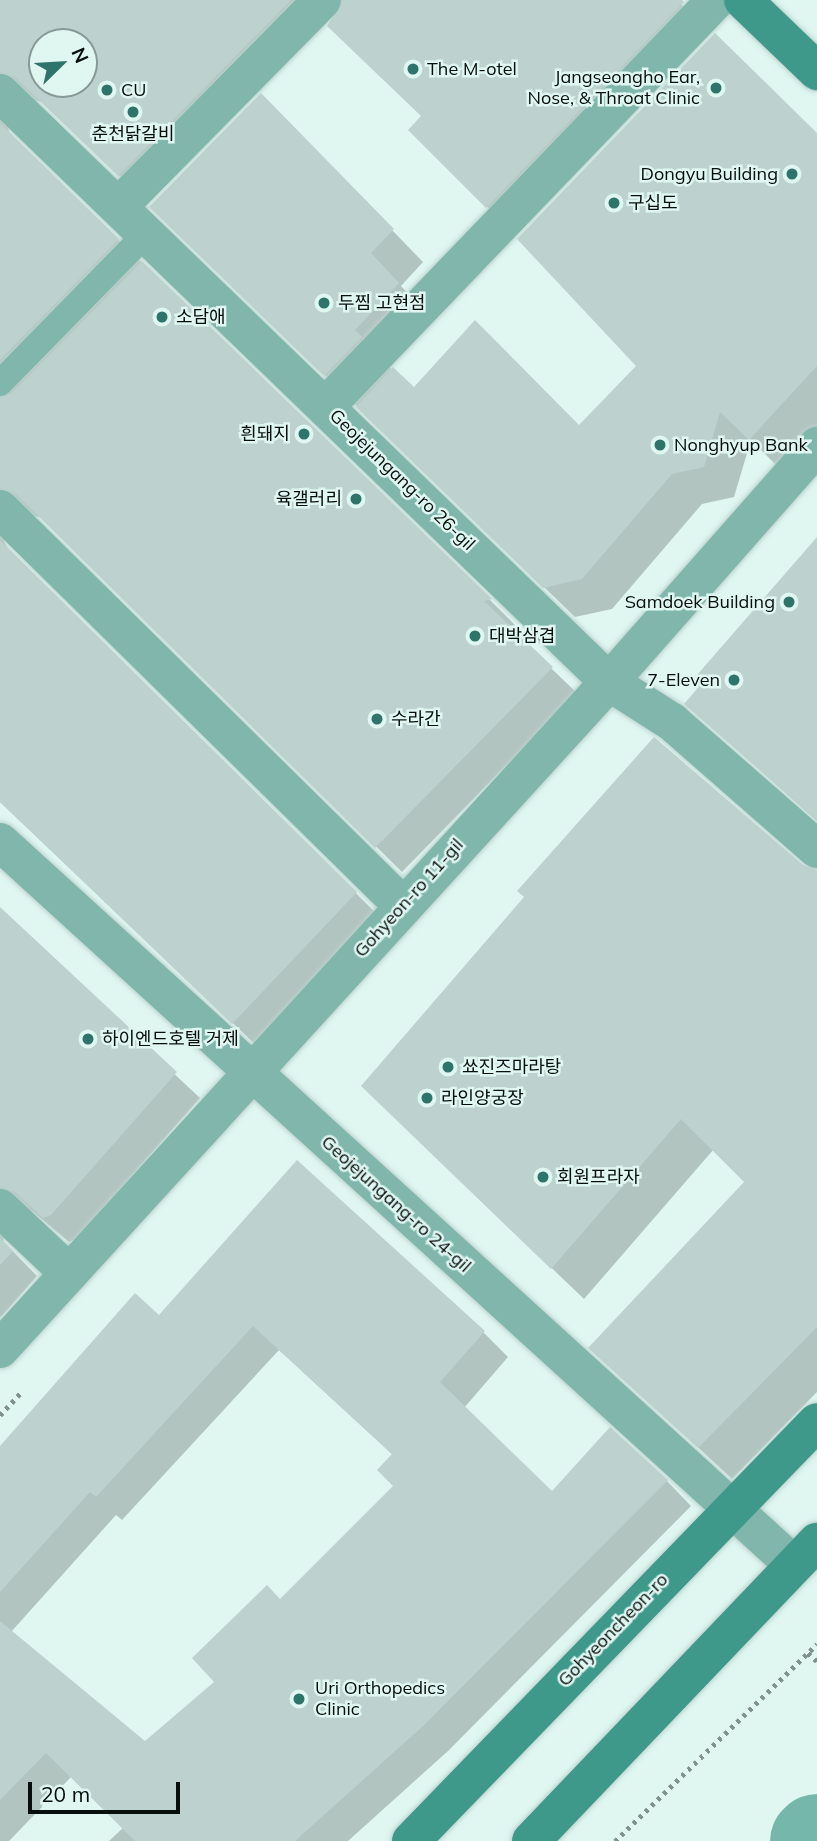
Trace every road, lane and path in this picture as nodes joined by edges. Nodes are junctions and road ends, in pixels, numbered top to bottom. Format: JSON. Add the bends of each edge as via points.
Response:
{"nodes":[{"id":1,"x":322,"y":0,"type":"edge"},
{"id":2,"x":716,"y":0,"type":"edge"},
{"id":3,"x":743,"y":0,"type":"edge"},
{"id":4,"x":817,"y":71,"type":"edge"},
{"id":5,"x":0,"y":93,"type":"edge"},
{"id":6,"x":119,"y":206,"type":"junction"},
{"id":7,"x":148,"y":232,"type":"junction"},
{"id":8,"x":0,"y":383,"type":"edge"},
{"id":9,"x":326,"y":405,"type":"junction"},
{"id":10,"x":817,"y":446,"type":"edge"},
{"id":11,"x":0,"y":509,"type":"edge"},
{"id":12,"x":609,"y":682,"type":"junction"},
{"id":13,"x":0,"y":842,"type":"edge"},
{"id":14,"x":817,"y":849,"type":"edge"},
{"id":15,"x":402,"y":905,"type":"junction"},
{"id":16,"x":251,"y":1072,"type":"junction"},
{"id":17,"x":0,"y":1208,"type":"edge"},
{"id":18,"x":69,"y":1273,"type":"junction"},
{"id":19,"x":0,"y":1349,"type":"edge"},
{"id":20,"x":817,"y":1422,"type":"edge"},
{"id":21,"x":730,"y":1508,"type":"junction"},
{"id":22,"x":805,"y":1553,"type":"edge"},
{"id":23,"x":817,"y":1644,"type":"edge"},
{"id":24,"x":808,"y":1653,"type":"junction"},
{"id":25,"x":817,"y":1661,"type":"edge"},
{"id":26,"x":411,"y":1841,"type":"edge"},
{"id":27,"x":531,"y":1841,"type":"edge"},
{"id":28,"x":615,"y":1841,"type":"edge"}],
"edges":[{"from":1,"to":6,"type":"street"},
{"from":2,"to":9,"type":"street"},
{"from":3,"to":4,"type":"street"},
{"from":5,"to":6,"type":"street","name":"Geojejungang-ro 26-gil"},
{"from":6,"to":7,"type":"street","name":"Geojejungang-ro 26-gil"},
{"from":7,"to":8,"type":"lane"},
{"from":7,"to":9,"type":"street","name":"Geojejungang-ro 26-gil"},
{"from":9,"to":12,"type":"street","name":"Geojejungang-ro 26-gil"},
{"from":10,"to":12,"type":"street","name":"Gohyeon-ro 11-gil"},
{"from":11,"to":15,"type":"street"},
{"from":12,"to":14,"type":"street","name":"Geojejungang-ro 26-gil","via":[[672,722]]},
{"from":12,"to":15,"type":"street","name":"Gohyeon-ro 11-gil"},
{"from":13,"to":16,"type":"street","name":"Geojejungang-ro 24-gil"},
{"from":15,"to":16,"type":"street","name":"Gohyeon-ro 11-gil"},
{"from":16,"to":18,"type":"street","name":"Gohyeon-ro 11-gil"},
{"from":16,"to":21,"type":"street","name":"Geojejungang-ro 24-gil"},
{"from":17,"to":18,"type":"street"},
{"from":18,"to":19,"type":"street","name":"Gohyeon-ro 11-gil"},
{"from":20,"to":21,"type":"street","name":"Gohyeoncheon-ro"},
{"from":21,"to":22,"type":"street","name":"Geojejungang-ro 24-gil"},
{"from":21,"to":26,"type":"street","name":"Gohyeoncheon-ro"},
{"from":22,"to":27,"type":"street"},
{"from":23,"to":24,"type":"path"},
{"from":24,"to":25,"type":"path"},
{"from":24,"to":28,"type":"path"}]}
